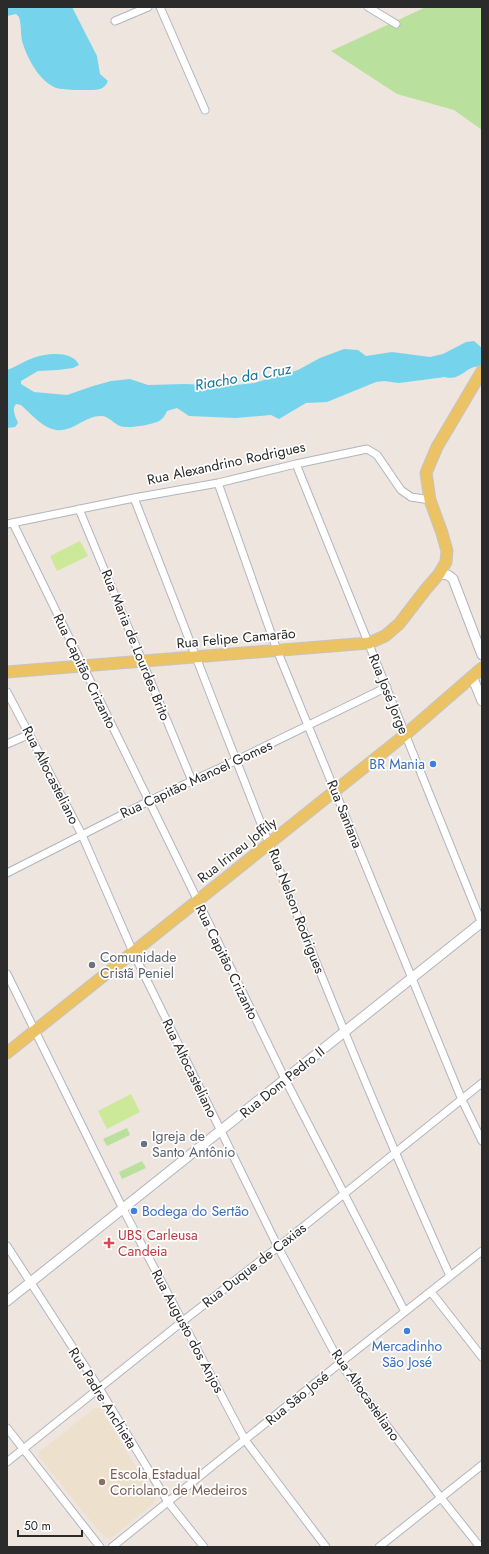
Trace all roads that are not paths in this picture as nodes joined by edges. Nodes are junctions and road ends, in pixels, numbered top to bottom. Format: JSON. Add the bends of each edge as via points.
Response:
{"nodes":[{"id":1,"x":148,"y":7,"type":"edge"},
{"id":2,"x":160,"y":7,"type":"edge"},
{"id":3,"x":368,"y":7,"type":"edge"},
{"id":4,"x":115,"y":21,"type":"dead end"},
{"id":5,"x":396,"y":24,"type":"dead end"},
{"id":6,"x":205,"y":110,"type":"dead end"},
{"id":7,"x":482,"y":371,"type":"edge"},
{"id":8,"x":296,"y":464,"type":"junction"},
{"id":9,"x":218,"y":483,"type":"junction"},
{"id":10,"x":134,"y":498,"type":"junction"},
{"id":11,"x":430,"y":500,"type":"junction"},
{"id":12,"x":79,"y":509,"type":"junction"},
{"id":13,"x":10,"y":523,"type":"edge"},
{"id":14,"x":439,"y":574,"type":"junction"},
{"id":15,"x":369,"y":643,"type":"junction"},
{"id":16,"x":277,"y":650,"type":"junction"},
{"id":17,"x":482,"y":655,"type":"edge"},
{"id":18,"x":196,"y":656,"type":"junction"},
{"id":19,"x":142,"y":661,"type":"junction"},
{"id":20,"x":83,"y":666,"type":"junction"},
{"id":21,"x":482,"y":668,"type":"edge"},
{"id":22,"x":7,"y":672,"type":"edge"},
{"id":23,"x":472,"y":676,"type":"junction"},
{"id":24,"x":387,"y":687,"type":"junction"},
{"id":25,"x":7,"y":692,"type":"edge"},
{"id":26,"x":482,"y":701,"type":"edge"},
{"id":27,"x":308,"y":726,"type":"junction"},
{"id":28,"x":30,"y":734,"type":"junction"},
{"id":29,"x":406,"y":734,"type":"junction"},
{"id":30,"x":7,"y":744,"type":"edge"},
{"id":31,"x":237,"y":760,"type":"junction"},
{"id":32,"x":192,"y":781,"type":"junction"},
{"id":33,"x":335,"y":790,"type":"junction"},
{"id":34,"x":149,"y":801,"type":"junction"},
{"id":35,"x":82,"y":835,"type":"junction"},
{"id":36,"x":270,"y":844,"type":"junction"},
{"id":37,"x":7,"y":873,"type":"edge"},
{"id":38,"x":198,"y":901,"type":"junction"},
{"id":39,"x":482,"y":923,"type":"edge"},
{"id":40,"x":133,"y":952,"type":"junction"},
{"id":41,"x":7,"y":974,"type":"edge"},
{"id":42,"x":412,"y":978,"type":"junction"},
{"id":43,"x":34,"y":1031,"type":"junction"},
{"id":44,"x":344,"y":1032,"type":"junction"},
{"id":45,"x":7,"y":1053,"type":"edge"},
{"id":46,"x":285,"y":1079,"type":"junction"},
{"id":47,"x":482,"y":1083,"type":"edge"},
{"id":48,"x":462,"y":1100,"type":"junction"},
{"id":49,"x":221,"y":1131,"type":"junction"},
{"id":50,"x":482,"y":1141,"type":"edge"},
{"id":51,"x":395,"y":1153,"type":"junction"},
{"id":52,"x":344,"y":1194,"type":"junction"},
{"id":53,"x":123,"y":1209,"type":"junction"},
{"id":54,"x":7,"y":1246,"type":"edge"},
{"id":55,"x":278,"y":1247,"type":"junction"},
{"id":56,"x":482,"y":1251,"type":"edge"},
{"id":57,"x":450,"y":1276,"type":"junction"},
{"id":58,"x":30,"y":1283,"type":"junction"},
{"id":59,"x":431,"y":1292,"type":"junction"},
{"id":60,"x":7,"y":1301,"type":"edge"},
{"id":61,"x":405,"y":1312,"type":"junction"},
{"id":62,"x":183,"y":1321,"type":"junction"},
{"id":63,"x":482,"y":1357,"type":"edge"},
{"id":64,"x":340,"y":1363,"type":"junction"},
{"id":65,"x":98,"y":1388,"type":"junction"},
{"id":66,"x":7,"y":1428,"type":"edge"},
{"id":67,"x":245,"y":1440,"type":"junction"},
{"id":68,"x":24,"y":1448,"type":"junction"},
{"id":69,"x":7,"y":1462,"type":"edge"},
{"id":70,"x":482,"y":1465,"type":"edge"},
{"id":71,"x":441,"y":1498,"type":"junction"},
{"id":72,"x":168,"y":1502,"type":"junction"},
{"id":73,"x":100,"y":1547,"type":"edge"},
{"id":74,"x":112,"y":1547,"type":"edge"},
{"id":75,"x":204,"y":1547,"type":"edge"},
{"id":76,"x":326,"y":1547,"type":"edge"},
{"id":77,"x":380,"y":1547,"type":"edge"},
{"id":78,"x":480,"y":1547,"type":"edge"}],
"edges":[{"from":1,"to":4,"type":"street"},
{"from":2,"to":6,"type":"street"},
{"from":3,"to":5,"type":"street"},
{"from":7,"to":11,"type":"main road","name":"Rua Felipe Camarão","via":[[429,464],[426,472]]},
{"from":8,"to":9,"type":"street","name":"Rua Alexandrino Rodrigues"},
{"from":8,"to":11,"type":"street","name":"Rua Alexandrino Rodrigues","via":[[367,449],[377,455],[401,490],[410,497]]},
{"from":8,"to":15,"type":"street","name":"Rua José Jorge"},
{"from":9,"to":10,"type":"street","name":"Rua Alexandrino Rodrigues"},
{"from":9,"to":16,"type":"street","name":"Rua Santana"},
{"from":10,"to":12,"type":"street","name":"Rua Alexandrino Rodrigues"},
{"from":10,"to":18,"type":"street","name":"Rua Nelson Rodrigues"},
{"from":11,"to":14,"type":"main road","name":"Rua Felipe Camarão","via":[[447,551],[446,562]]},
{"from":12,"to":13,"type":"street","name":"Rua Alexandrino Rodrigues"},
{"from":12,"to":19,"type":"street","name":"Rua Maria de Lourdes Brito"},
{"from":13,"to":20,"type":"street","name":"Rua Capitão Crizanto"},
{"from":14,"to":15,"type":"main road","name":"Rua Felipe Camarão","via":[[399,624],[385,636]]},
{"from":14,"to":17,"type":"street","via":[[448,575],[453,579]]},
{"from":15,"to":16,"type":"main road","name":"Rua Felipe Camarão"},
{"from":15,"to":24,"type":"street","name":"Rua José Jorge"},
{"from":16,"to":18,"type":"main road","name":"Rua Felipe Camarão"},
{"from":16,"to":27,"type":"street","name":"Rua Santana"},
{"from":18,"to":19,"type":"main road","name":"Rua Felipe Camarão"},
{"from":18,"to":31,"type":"street","name":"Rua Nelson Rodrigues"},
{"from":19,"to":20,"type":"main road","name":"Rua Felipe Camarão"},
{"from":19,"to":32,"type":"street","name":"Rua Maria de Lourdes Brito"},
{"from":20,"to":22,"type":"main road","name":"Rua Felipe Camarão"},
{"from":20,"to":34,"type":"street","name":"Rua Capitão Crizanto"},
{"from":21,"to":23,"type":"main road","name":"Rua Irineu Joffily"},
{"from":23,"to":26,"type":"street"},
{"from":23,"to":29,"type":"main road","name":"Rua Irineu Joffily"},
{"from":24,"to":27,"type":"street","name":"Rua Capitão Manoel Gomes"},
{"from":24,"to":29,"type":"street","name":"Rua José Jorge"},
{"from":25,"to":28,"type":"street","name":"Rua Altocasteliano"},
{"from":27,"to":31,"type":"street","name":"Rua Capitão Manoel Gomes"},
{"from":27,"to":33,"type":"street","name":"Rua Santana"},
{"from":28,"to":30,"type":"street"},
{"from":28,"to":35,"type":"street","name":"Rua Altocasteliano"},
{"from":29,"to":33,"type":"main road","name":"Rua Irineu Joffily"},
{"from":29,"to":39,"type":"street","name":"Rua José Jorge"},
{"from":31,"to":32,"type":"street","name":"Rua Capitão Manoel Gomes"},
{"from":31,"to":36,"type":"street","name":"Rua Nelson Rodrigues"},
{"from":32,"to":34,"type":"street","name":"Rua Capitão Manoel Gomes"},
{"from":33,"to":36,"type":"main road","name":"Rua Irineu Joffily"},
{"from":33,"to":42,"type":"street","name":"Rua Santana"},
{"from":34,"to":35,"type":"street","name":"Rua Capitão Manoel Gomes"},
{"from":34,"to":38,"type":"street","name":"Rua Capitão Crizanto"},
{"from":35,"to":37,"type":"street","name":"Rua Capitão Manoel Gomes"},
{"from":35,"to":40,"type":"street","name":"Rua Altocasteliano"},
{"from":36,"to":38,"type":"main road","name":"Rua Irineu Joffily"},
{"from":36,"to":44,"type":"street","name":"Rua Nelson Rodrigues"},
{"from":38,"to":40,"type":"main road","name":"Rua Irineu Joffily"},
{"from":38,"to":46,"type":"street","name":"Rua Capitão Crizanto"},
{"from":39,"to":42,"type":"street","name":"Rua Dom Pedro II"},
{"from":40,"to":43,"type":"main road","name":"Rua Irineu Joffily"},
{"from":40,"to":49,"type":"street","name":"Rua Altocasteliano"},
{"from":41,"to":43,"type":"street","name":"Rua Augusto dos Anjos"},
{"from":42,"to":44,"type":"street","name":"Rua Dom Pedro II"},
{"from":42,"to":48,"type":"street","name":"Rua Santana"},
{"from":43,"to":45,"type":"main road","name":"Rua Irineu Joffily"},
{"from":43,"to":53,"type":"street","name":"Rua Augusto dos Anjos"},
{"from":44,"to":46,"type":"street","name":"Rua Dom Pedro II"},
{"from":44,"to":51,"type":"street","name":"Rua Nelson Rodrigues"},
{"from":46,"to":49,"type":"street","name":"Rua Dom Pedro II"},
{"from":46,"to":52,"type":"street","name":"Rua Capitão Crizanto"},
{"from":47,"to":48,"type":"street","name":"Rua Duque de Caxias"},
{"from":48,"to":50,"type":"street","name":"Rua Santana"},
{"from":48,"to":51,"type":"street","name":"Rua Duque de Caxias"},
{"from":49,"to":53,"type":"street","name":"Rua Dom Pedro II"},
{"from":49,"to":55,"type":"street","name":"Rua Altocasteliano"},
{"from":51,"to":52,"type":"street","name":"Rua Duque de Caxias"},
{"from":51,"to":57,"type":"street","name":"Rua Nelson Rodrigues"},
{"from":52,"to":55,"type":"street","name":"Rua Duque de Caxias"},
{"from":52,"to":61,"type":"street","name":"Rua Capitão Crizanto"},
{"from":53,"to":58,"type":"street","name":"Rua Dom Pedro II"},
{"from":53,"to":62,"type":"street","name":"Rua Augusto dos Anjos"},
{"from":54,"to":58,"type":"street","name":"Rua Padre Anchieta"},
{"from":55,"to":62,"type":"street","name":"Rua Duque de Caxias"},
{"from":55,"to":64,"type":"street","name":"Rua Altocasteliano"},
{"from":56,"to":57,"type":"street","name":"Rua São José"},
{"from":57,"to":59,"type":"street","name":"Rua São José"},
{"from":58,"to":60,"type":"street","name":"Rua Dom Pedro II"},
{"from":58,"to":65,"type":"street","name":"Rua Padre Anchieta"},
{"from":59,"to":61,"type":"street","name":"Rua São José"},
{"from":59,"to":63,"type":"street"},
{"from":61,"to":64,"type":"street","name":"Rua São José"},
{"from":62,"to":65,"type":"street","name":"Rua Duque de Caxias"},
{"from":62,"to":67,"type":"street","name":"Rua Augusto dos Anjos"},
{"from":64,"to":67,"type":"street","name":"Rua São José"},
{"from":64,"to":71,"type":"street","name":"Rua Altocasteliano"},
{"from":65,"to":68,"type":"street","name":"Rua Duque de Caxias"},
{"from":65,"to":72,"type":"street","name":"Rua Padre Anchieta"},
{"from":66,"to":68,"type":"street"},
{"from":67,"to":72,"type":"street","name":"Rua São José"},
{"from":67,"to":76,"type":"street","name":"Rua Augusto dos Anjos"},
{"from":68,"to":69,"type":"street","name":"Rua Duque de Caxias"},
{"from":68,"to":73,"type":"street"},
{"from":70,"to":71,"type":"street"},
{"from":71,"to":77,"type":"street"},
{"from":71,"to":78,"type":"street","name":"Rua Altocasteliano"},
{"from":72,"to":74,"type":"street","name":"Rua São José"},
{"from":72,"to":75,"type":"street","name":"Rua Padre Anchieta"}]}
